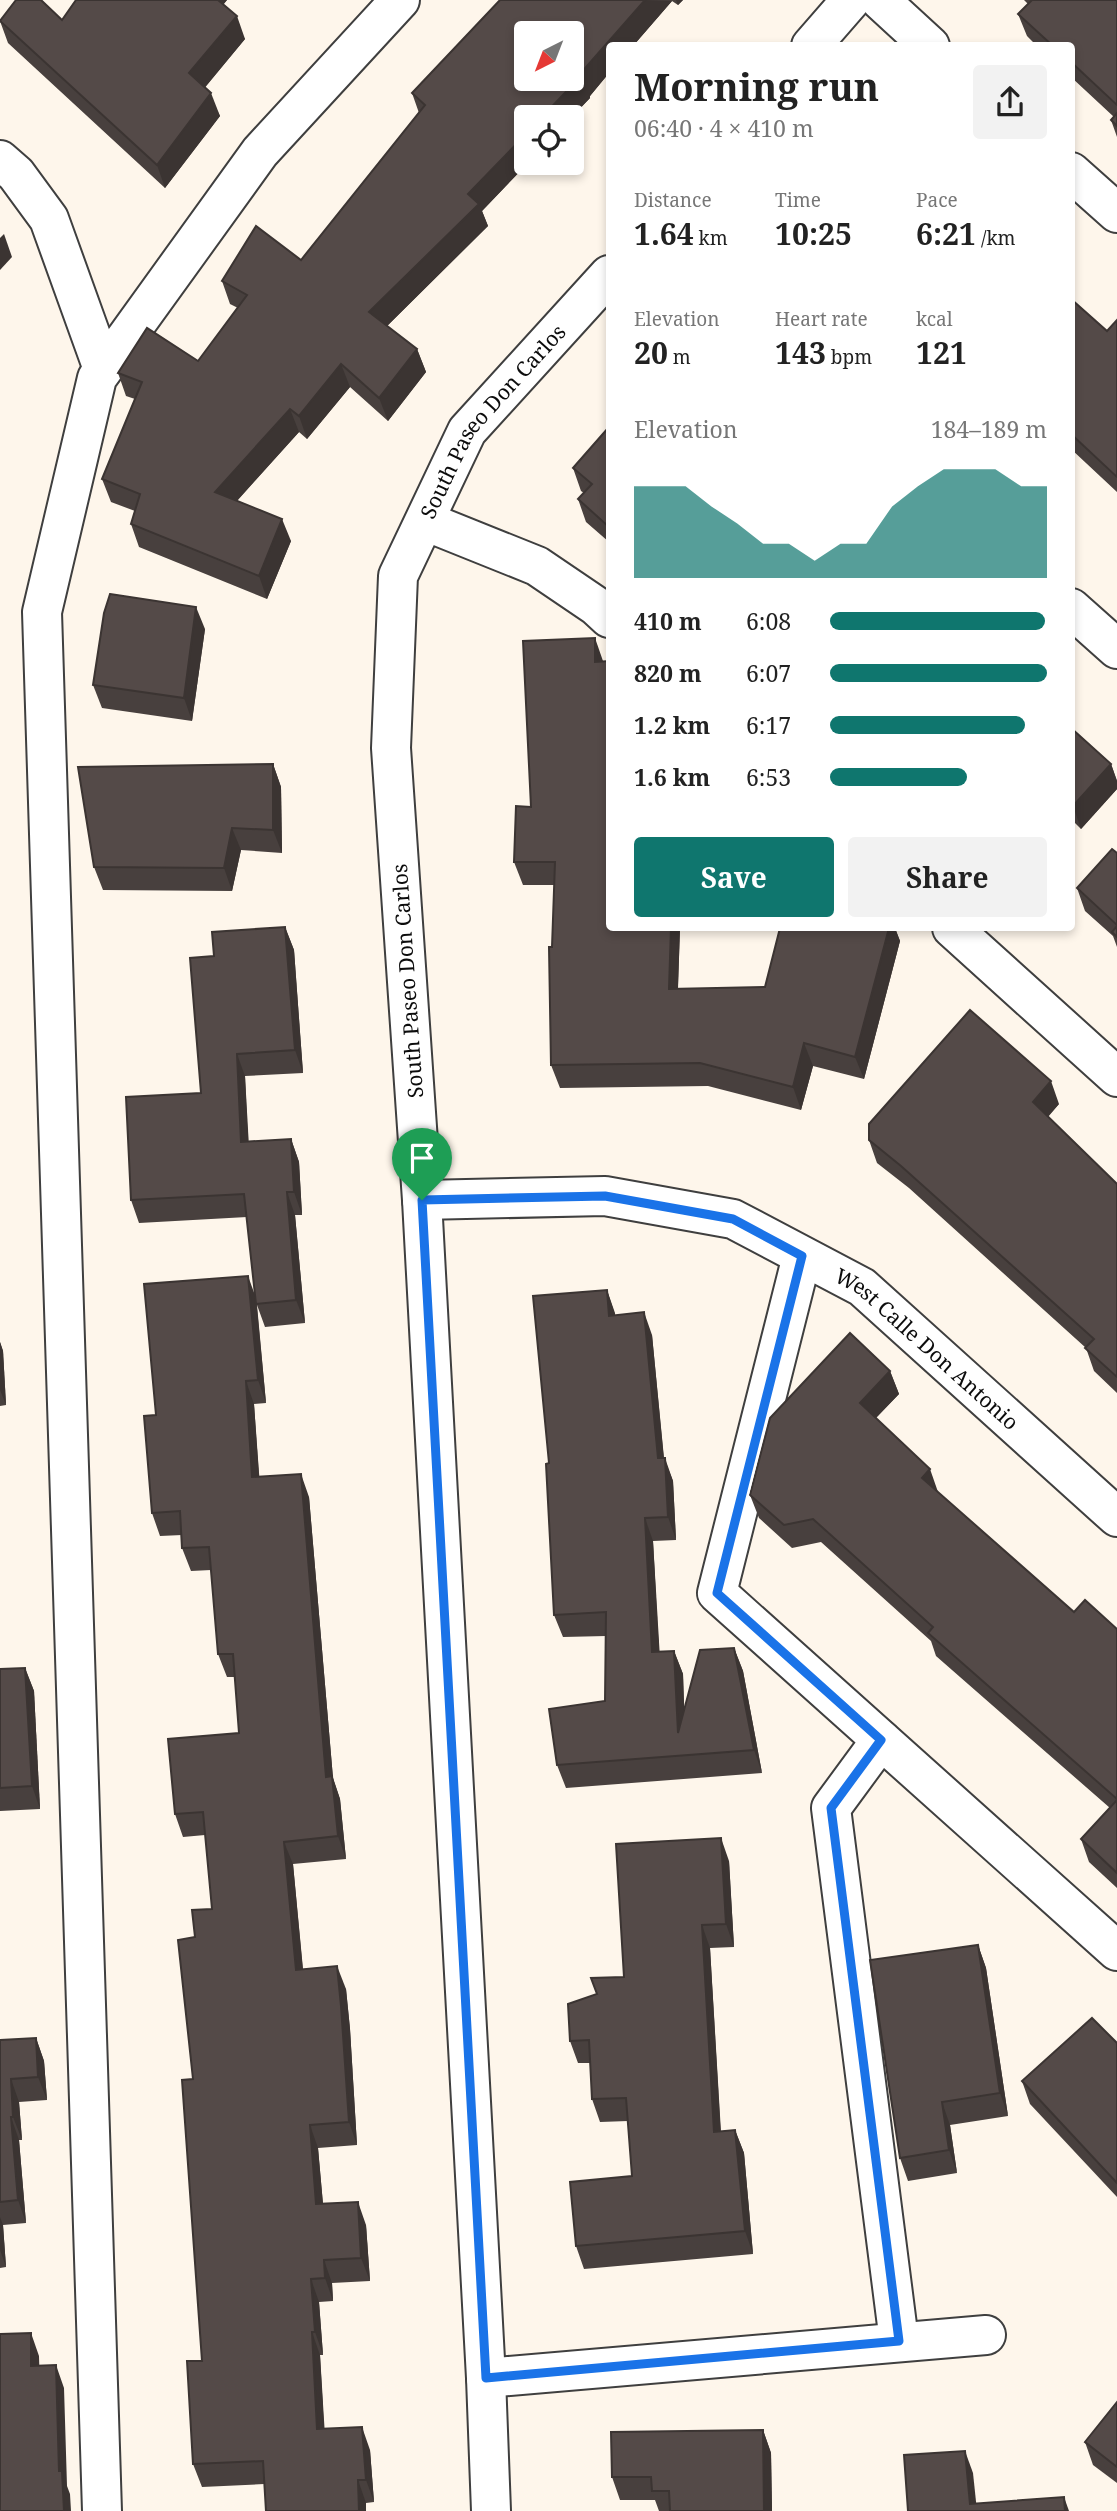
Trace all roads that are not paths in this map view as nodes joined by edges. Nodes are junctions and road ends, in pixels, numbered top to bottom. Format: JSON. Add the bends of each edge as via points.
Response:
{"nodes":[{"id":1,"x":400,"y":0,"type":"edge"},
{"id":2,"x":851,"y":0,"type":"edge"},
{"id":3,"x":880,"y":0,"type":"edge"},
{"id":4,"x":814,"y":42,"type":"edge"},
{"id":5,"x":926,"y":42,"type":"edge"},
{"id":6,"x":0,"y":159,"type":"edge"},
{"id":7,"x":1075,"y":176,"type":"edge"},
{"id":8,"x":1117,"y":213,"type":"edge"},
{"id":9,"x":606,"y":278,"type":"edge"},
{"id":10,"x":103,"y":369,"type":"junction"},
{"id":11,"x":425,"y":521,"type":"junction"},
{"id":12,"x":1075,"y":612,"type":"edge"},
{"id":13,"x":606,"y":615,"type":"edge"},
{"id":14,"x":1117,"y":649,"type":"edge"},
{"id":15,"x":954,"y":931,"type":"edge"},
{"id":16,"x":1117,"y":1077,"type":"edge"},
{"id":17,"x":422,"y":1200,"type":"junction"},
{"id":18,"x":802,"y":1256,"type":"junction"},
{"id":19,"x":1117,"y":1517,"type":"edge"},
{"id":20,"x":881,"y":1740,"type":"junction"},
{"id":21,"x":1117,"y":1951,"type":"edge"},
{"id":22,"x":986,"y":2335,"type":"dead end"},
{"id":23,"x":899,"y":2341,"type":"junction"},
{"id":24,"x":486,"y":2378,"type":"junction"},
{"id":25,"x":102,"y":2511,"type":"edge"},
{"id":26,"x":491,"y":2511,"type":"edge"}],
"edges":[{"from":1,"to":10,"type":"street","via":[[260,152]]},
{"from":2,"to":4,"type":"street"},
{"from":3,"to":5,"type":"street"},
{"from":6,"to":10,"type":"street","via":[[49,219]]},
{"from":7,"to":8,"type":"street"},
{"from":9,"to":11,"type":"street","name":"South Paseo Don Carlos","via":[[467,431]]},
{"from":10,"to":25,"type":"street","via":[[97,378],[42,612]]},
{"from":11,"to":13,"type":"street","via":[[537,566]]},
{"from":11,"to":17,"type":"street","name":"South Paseo Don Carlos","via":[[398,576],[391,748]]},
{"from":12,"to":14,"type":"street"},
{"from":15,"to":16,"type":"street"},
{"from":17,"to":18,"type":"street","name":"West Calle Don Antonio","via":[[605,1196],[733,1219]]},
{"from":17,"to":24,"type":"street","name":"South Paseo Don Carlos"},
{"from":18,"to":19,"type":"street","name":"West Calle Don Antonio","via":[[862,1287]]},
{"from":18,"to":20,"type":"street","via":[[717,1593]]},
{"from":20,"to":21,"type":"street"},
{"from":20,"to":23,"type":"street","via":[[831,1808]]},
{"from":22,"to":23,"type":"street"},
{"from":23,"to":24,"type":"street"},
{"from":24,"to":26,"type":"street","name":"South Paseo Don Carlos"}]}
